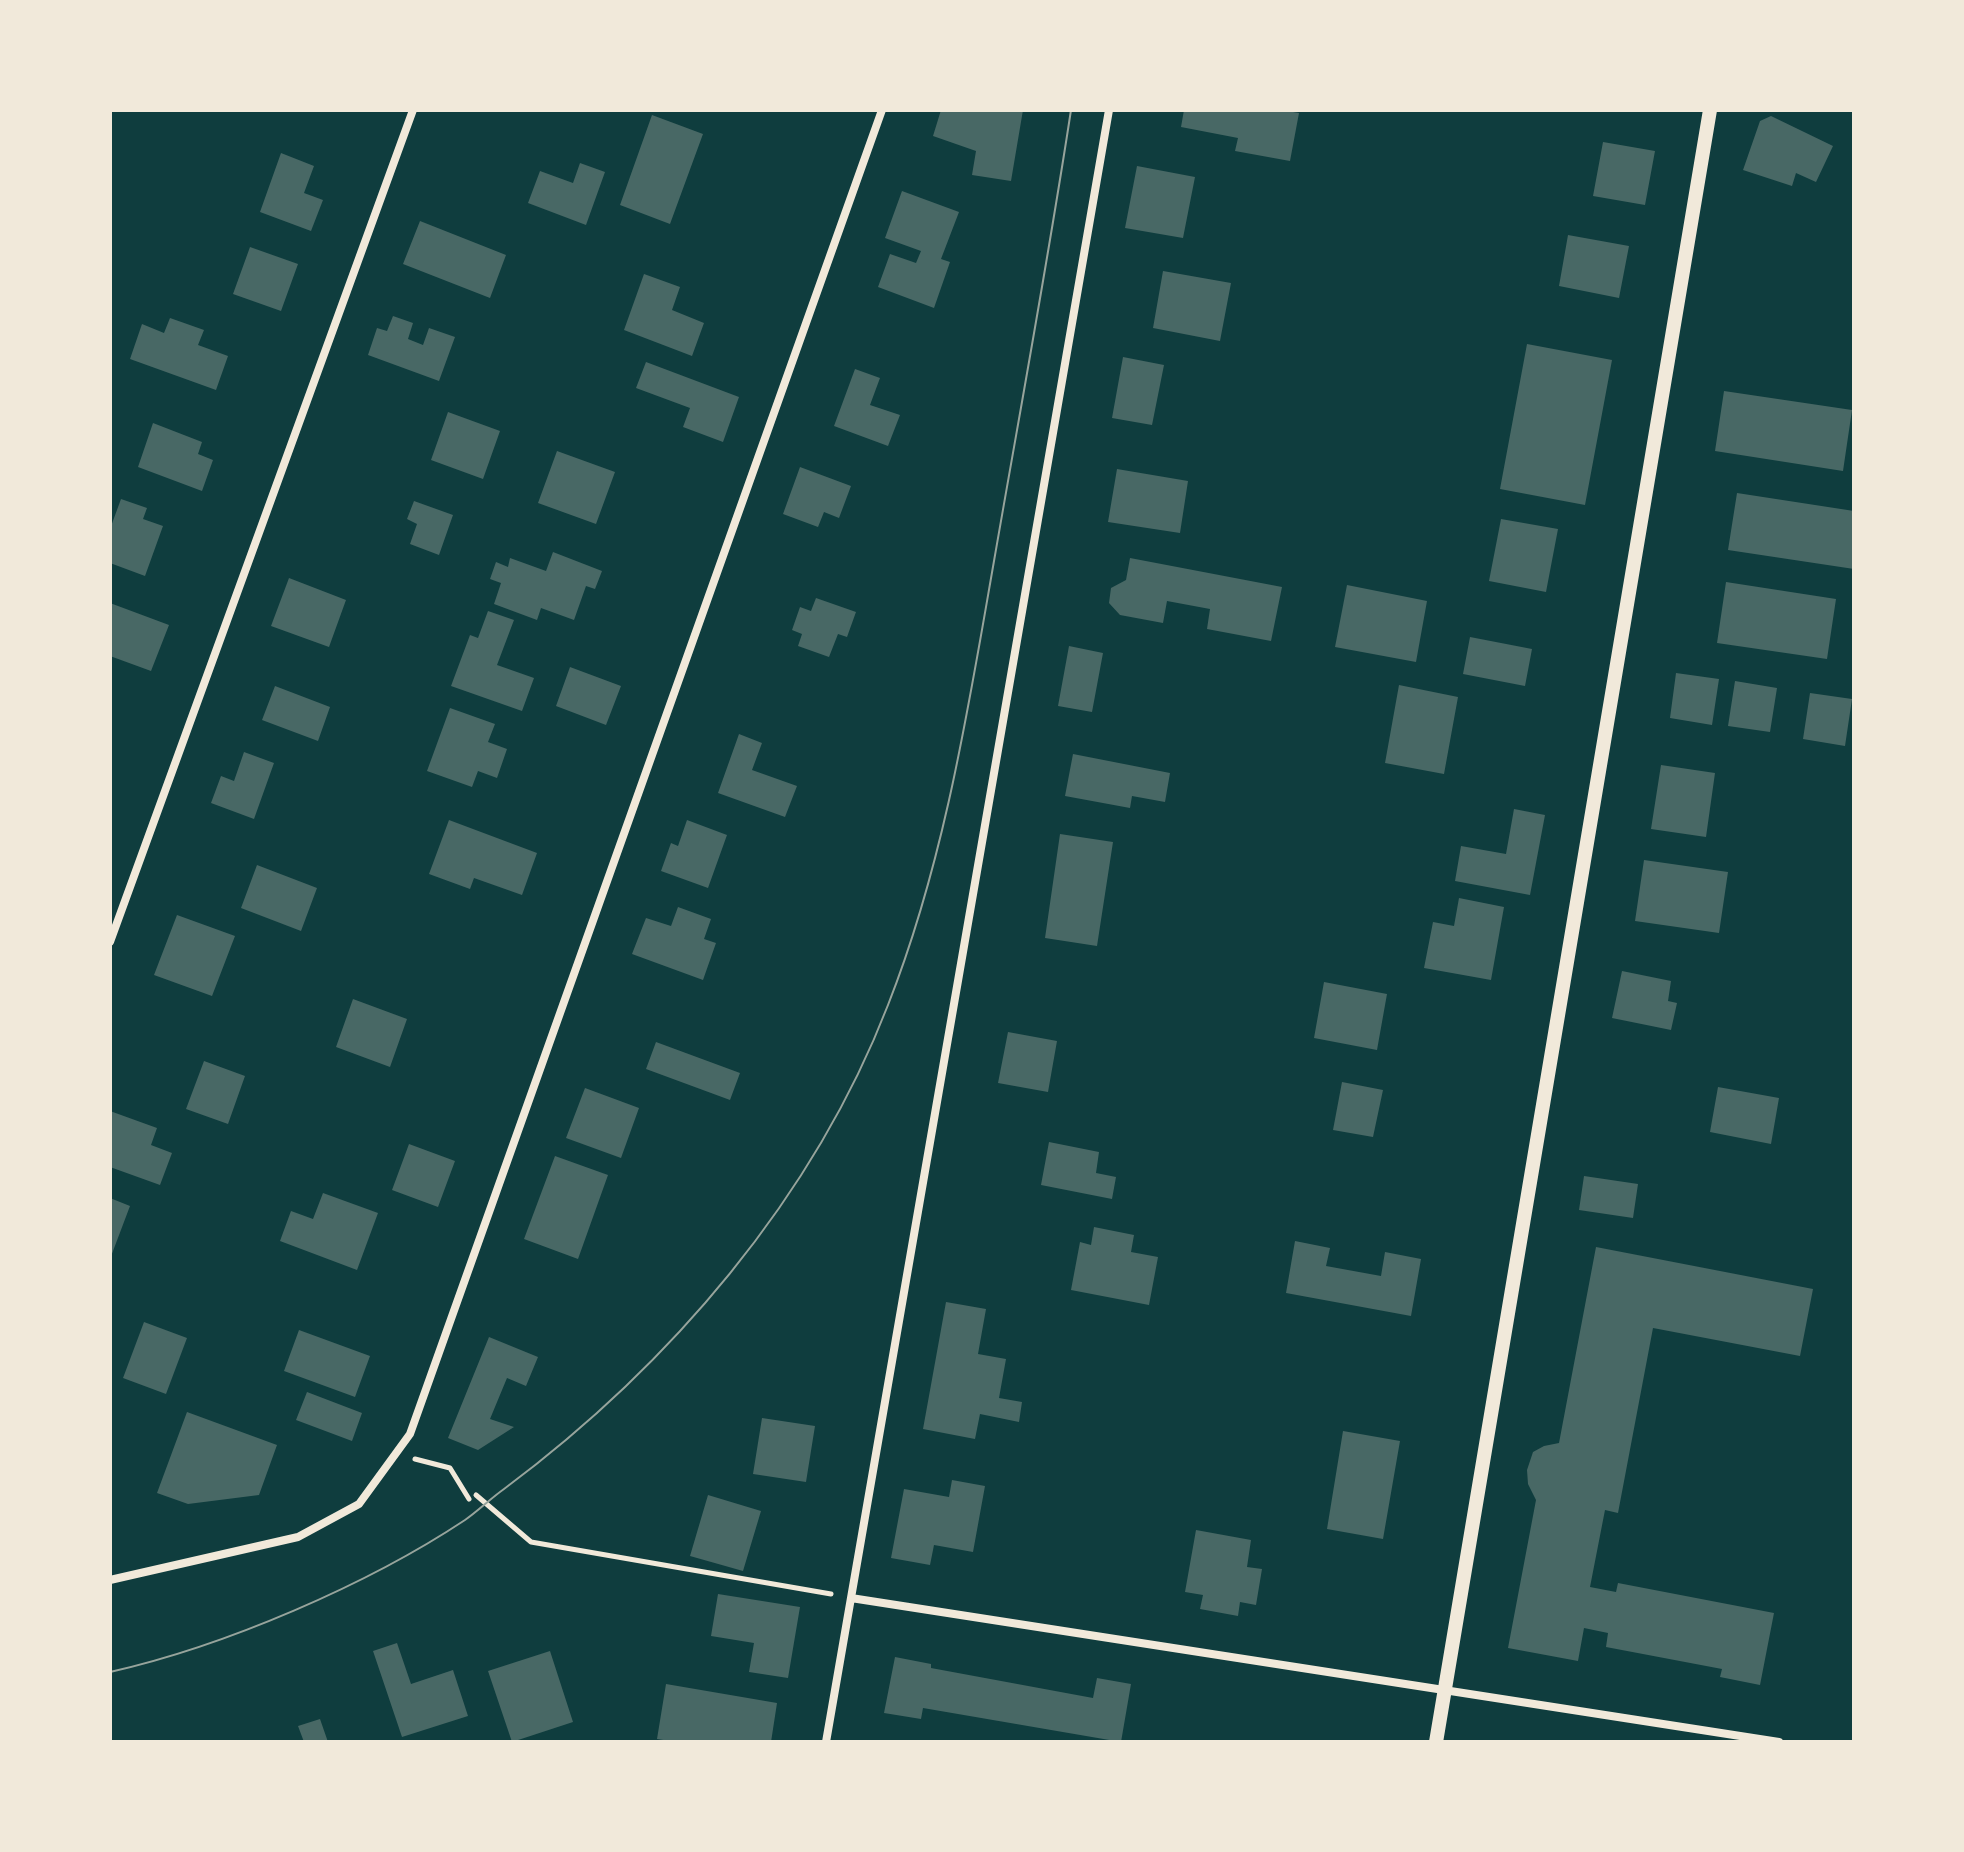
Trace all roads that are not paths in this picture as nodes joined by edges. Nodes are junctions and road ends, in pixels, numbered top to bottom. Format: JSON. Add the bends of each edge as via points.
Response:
{"nodes":[{"id":1,"x":413,"y":110,"type":"edge"},
{"id":2,"x":882,"y":110,"type":"edge"},
{"id":3,"x":1109,"y":110,"type":"edge"},
{"id":4,"x":1710,"y":110,"type":"edge"},
{"id":5,"x":110,"y":942,"type":"edge"},
{"id":6,"x":110,"y":1580,"type":"edge"},
{"id":7,"x":851,"y":1598,"type":"junction"},
{"id":8,"x":1445,"y":1690,"type":"junction"},
{"id":9,"x":826,"y":1742,"type":"edge"},
{"id":10,"x":1436,"y":1742,"type":"edge"},
{"id":11,"x":1779,"y":1742,"type":"edge"}],
"edges":[{"from":1,"to":5,"type":"street"},
{"from":2,"to":6,"type":"street","via":[[410,1434],[359,1504],[298,1537]]},
{"from":3,"to":7,"type":"street"},
{"from":4,"to":8,"type":"street"},
{"from":7,"to":8,"type":"street"},
{"from":7,"to":9,"type":"street"},
{"from":8,"to":10,"type":"street"},
{"from":8,"to":11,"type":"street"}]}
